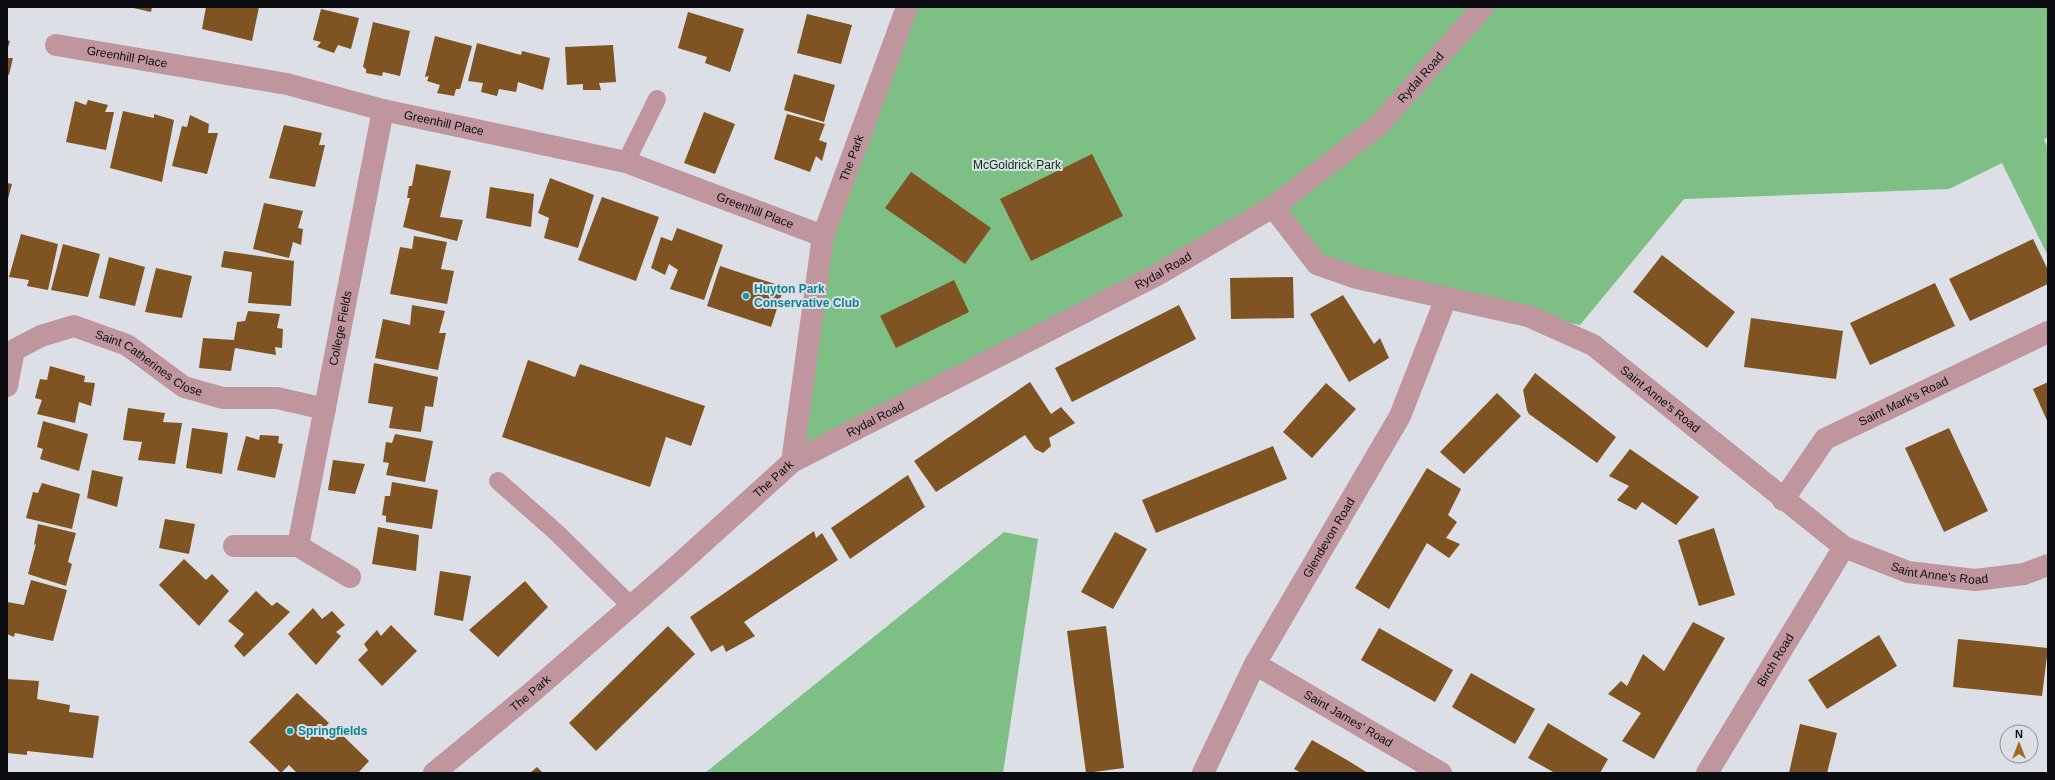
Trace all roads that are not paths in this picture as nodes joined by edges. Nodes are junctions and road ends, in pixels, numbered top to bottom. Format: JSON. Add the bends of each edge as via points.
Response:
{"nodes":[{"id":1,"x":907,"y":7,"type":"edge"},
{"id":2,"x":1483,"y":7,"type":"edge"},
{"id":3,"x":56,"y":45,"type":"dead end"},
{"id":4,"x":657,"y":99,"type":"dead end"},
{"id":5,"x":383,"y":110,"type":"junction"},
{"id":6,"x":626,"y":162,"type":"junction"},
{"id":7,"x":1273,"y":207,"type":"junction"},
{"id":8,"x":823,"y":236,"type":"junction"},
{"id":9,"x":1446,"y":298,"type":"junction"},
{"id":10,"x":2048,"y":332,"type":"edge"},
{"id":11,"x":7,"y":386,"type":"edge"},
{"id":12,"x":325,"y":409,"type":"junction"},
{"id":13,"x":792,"y":462,"type":"junction"},
{"id":14,"x":498,"y":481,"type":"dead end"},
{"id":15,"x":1783,"y":500,"type":"junction"},
{"id":16,"x":234,"y":546,"type":"dead end"},
{"id":17,"x":298,"y":546,"type":"junction"},
{"id":18,"x":1844,"y":547,"type":"junction"},
{"id":19,"x":2048,"y":564,"type":"edge"},
{"id":20,"x":350,"y":577,"type":"dead end"},
{"id":21,"x":631,"y":606,"type":"junction"},
{"id":22,"x":1256,"y":664,"type":"junction"},
{"id":23,"x":434,"y":773,"type":"edge"},
{"id":24,"x":1203,"y":773,"type":"edge"},
{"id":25,"x":1441,"y":773,"type":"edge"},
{"id":26,"x":1707,"y":773,"type":"edge"}],
"edges":[{"from":1,"to":8,"type":"street","name":"The Park"},
{"from":2,"to":7,"type":"street","name":"Rydal Road","via":[[1378,126]]},
{"from":3,"to":5,"type":"street","name":"Greenhill Place","via":[[287,84]]},
{"from":4,"to":6,"type":"lane"},
{"from":5,"to":6,"type":"street","name":"Greenhill Place"},
{"from":5,"to":12,"type":"street","name":"College Fields"},
{"from":6,"to":8,"type":"street","name":"Greenhill Place"},
{"from":7,"to":9,"type":"street","name":"Saint Anne's Road","via":[[1317,264],[1357,278]]},
{"from":7,"to":13,"type":"street","name":"Rydal Road","via":[[1157,275]]},
{"from":8,"to":13,"type":"street","name":"The Park"},
{"from":9,"to":15,"type":"street","name":"Saint Anne's Road","via":[[1528,316],[1593,345]]},
{"from":9,"to":22,"type":"street","name":"Glendevon Road","via":[[1400,416]]},
{"from":10,"to":15,"type":"street","name":"Saint Mark's Road","via":[[1825,440]]},
{"from":11,"to":12,"type":"street","name":"Saint Catherines Close","via":[[14,350],[41,336],[74,326],[126,345],[184,387],[223,398],[277,398]]},
{"from":12,"to":17,"type":"street","name":"College Fields"},
{"from":13,"to":21,"type":"street","name":"The Park"},
{"from":14,"to":21,"type":"lane","via":[[556,532]]},
{"from":15,"to":18,"type":"street","name":"Saint Anne's Road"},
{"from":16,"to":17,"type":"street"},
{"from":17,"to":20,"type":"street"},
{"from":18,"to":19,"type":"street","name":"Saint Anne's Road","via":[[1908,572],[1975,580],[2024,574]]},
{"from":18,"to":26,"type":"street","name":"Birch Road"},
{"from":21,"to":23,"type":"street","name":"The Park"},
{"from":22,"to":24,"type":"street","name":"Glendevon Road"},
{"from":22,"to":25,"type":"street","name":"Saint James' Road"}]}
